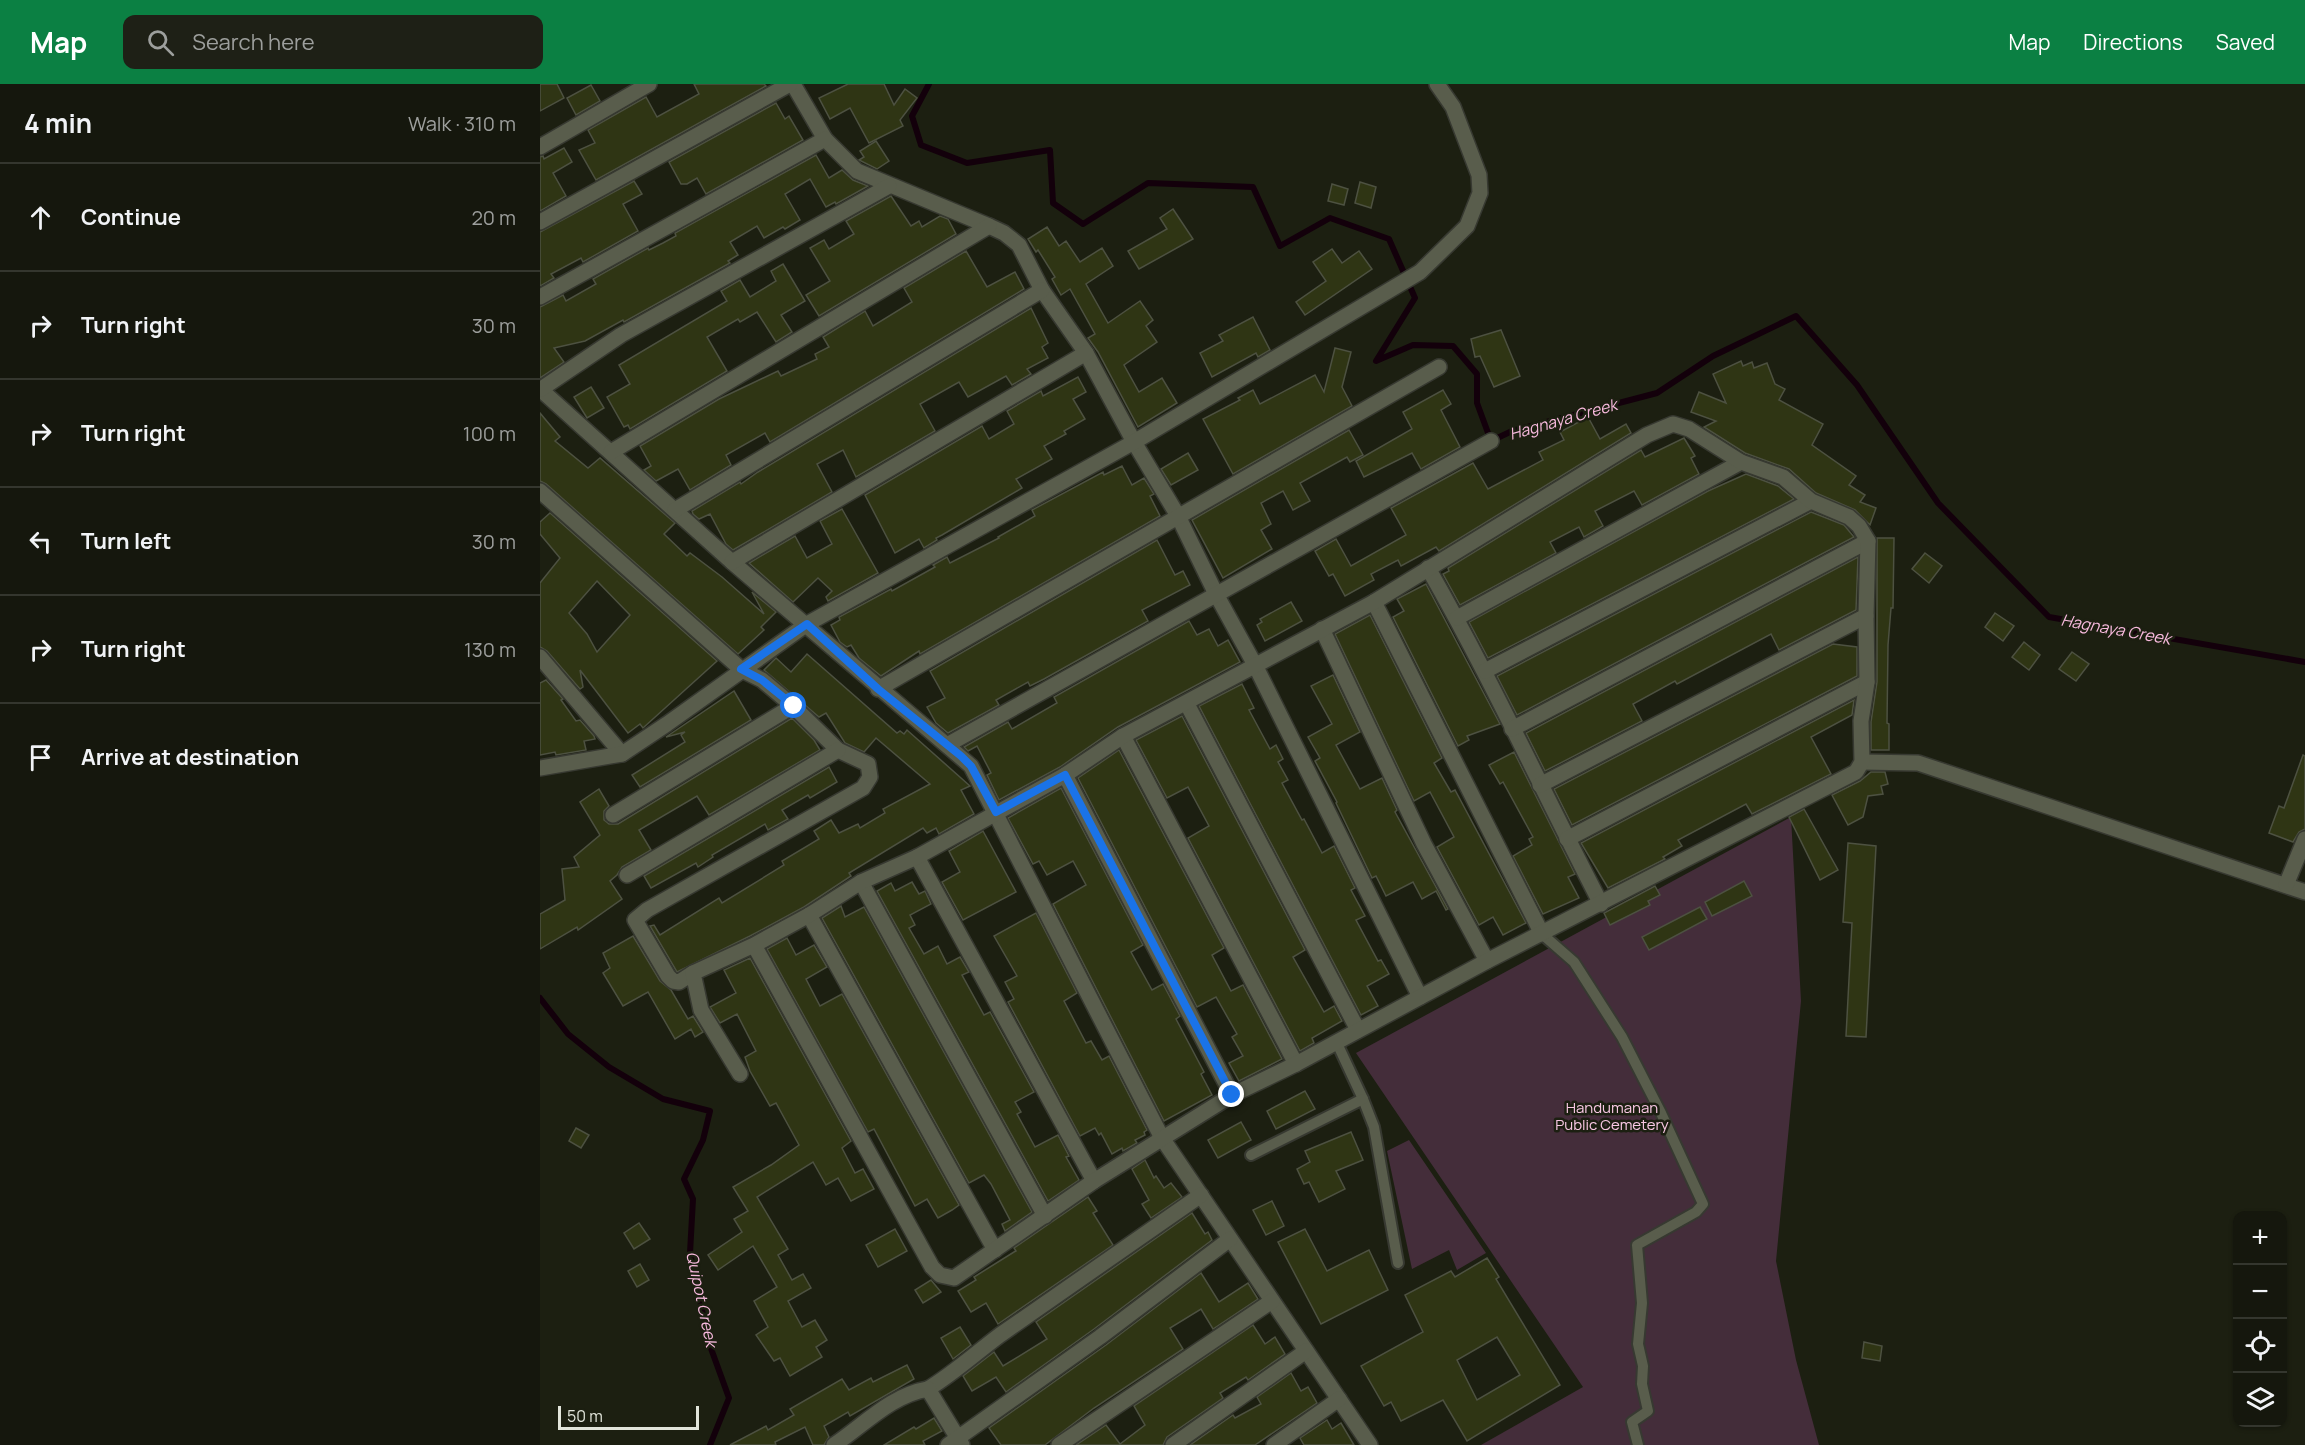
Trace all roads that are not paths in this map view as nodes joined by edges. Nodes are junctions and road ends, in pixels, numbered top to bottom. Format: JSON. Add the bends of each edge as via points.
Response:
{"nodes":[{"id":1,"x":649,"y":84,"type":"edge"},
{"id":2,"x":791,"y":84,"type":"edge"},
{"id":3,"x":1437,"y":84,"type":"edge"},
{"id":4,"x":825,"y":139,"type":"junction"},
{"id":5,"x":540,"y":147,"type":"edge"},
{"id":6,"x":889,"y":186,"type":"junction"},
{"id":7,"x":540,"y":222,"type":"edge"},
{"id":8,"x":989,"y":226,"type":"junction"},
{"id":9,"x":1042,"y":290,"type":"junction"},
{"id":10,"x":540,"y":297,"type":"edge"},
{"id":11,"x":1086,"y":353,"type":"junction"},
{"id":12,"x":1439,"y":367,"type":"dead end"},
{"id":13,"x":540,"y":389,"type":"edge"},
{"id":14,"x":1491,"y":441,"type":"dead end"},
{"id":15,"x":1134,"y":442,"type":"junction"},
{"id":16,"x":611,"y":452,"type":"junction"},
{"id":17,"x":1741,"y":462,"type":"junction"},
{"id":18,"x":540,"y":491,"type":"edge"},
{"id":19,"x":1811,"y":501,"type":"junction"},
{"id":20,"x":675,"y":510,"type":"junction"},
{"id":21,"x":1178,"y":516,"type":"junction"},
{"id":22,"x":1868,"y":541,"type":"junction"},
{"id":23,"x":732,"y":562,"type":"junction"},
{"id":24,"x":1428,"y":568,"type":"junction"},
{"id":25,"x":1216,"y":594,"type":"junction"},
{"id":26,"x":1374,"y":602,"type":"junction"},
{"id":27,"x":1866,"y":616,"type":"junction"},
{"id":28,"x":1457,"y":618,"type":"junction"},
{"id":29,"x":807,"y":624,"type":"junction"},
{"id":30,"x":1322,"y":629,"type":"junction"},
{"id":31,"x":540,"y":657,"type":"edge"},
{"id":32,"x":1255,"y":665,"type":"junction"},
{"id":33,"x":741,"y":669,"type":"junction"},
{"id":34,"x":1485,"y":671,"type":"junction"},
{"id":35,"x":1867,"y":682,"type":"junction"},
{"id":36,"x":878,"y":689,"type":"junction"},
{"id":37,"x":1188,"y":704,"type":"junction"},
{"id":38,"x":794,"y":706,"type":"junction"},
{"id":39,"x":1512,"y":729,"type":"junction"},
{"id":40,"x":1123,"y":736,"type":"junction"},
{"id":41,"x":947,"y":746,"type":"junction"},
{"id":42,"x":838,"y":750,"type":"junction"},
{"id":43,"x":622,"y":754,"type":"junction"},
{"id":44,"x":1862,"y":762,"type":"junction"},
{"id":45,"x":540,"y":768,"type":"edge"},
{"id":46,"x":1065,"y":775,"type":"junction"},
{"id":47,"x":1540,"y":785,"type":"junction"},
{"id":48,"x":996,"y":812,"type":"junction"},
{"id":49,"x":613,"y":816,"type":"dead end"},
{"id":50,"x":1568,"y":839,"type":"junction"},
{"id":51,"x":2305,"y":839,"type":"edge"},
{"id":52,"x":917,"y":857,"type":"junction"},
{"id":53,"x":627,"y":875,"type":"dead end"},
{"id":54,"x":861,"y":882,"type":"junction"},
{"id":55,"x":2286,"y":885,"type":"junction"},
{"id":56,"x":2305,"y":892,"type":"edge"},
{"id":57,"x":1601,"y":904,"type":"junction"},
{"id":58,"x":809,"y":915,"type":"junction"},
{"id":59,"x":1542,"y":934,"type":"junction"},
{"id":60,"x":754,"y":945,"type":"junction"},
{"id":61,"x":1487,"y":961,"type":"junction"},
{"id":62,"x":693,"y":974,"type":"junction"},
{"id":63,"x":1420,"y":997,"type":"junction"},
{"id":64,"x":1358,"y":1030,"type":"junction"},
{"id":65,"x":1336,"y":1041,"type":"junction"},
{"id":66,"x":1296,"y":1064,"type":"junction"},
{"id":67,"x":740,"y":1074,"type":"dead end"},
{"id":68,"x":1232,"y":1095,"type":"junction"},
{"id":69,"x":1364,"y":1099,"type":"junction"},
{"id":70,"x":1162,"y":1138,"type":"junction"},
{"id":71,"x":1251,"y":1155,"type":"dead end"},
{"id":72,"x":1094,"y":1181,"type":"junction"},
{"id":73,"x":1201,"y":1195,"type":"junction"},
{"id":74,"x":1045,"y":1215,"type":"junction"},
{"id":75,"x":1230,"y":1239,"type":"junction"},
{"id":76,"x":995,"y":1250,"type":"junction"},
{"id":77,"x":1398,"y":1263,"type":"dead end"},
{"id":78,"x":1272,"y":1301,"type":"junction"},
{"id":79,"x":1306,"y":1351,"type":"junction"},
{"id":80,"x":928,"y":1389,"type":"junction"},
{"id":81,"x":1339,"y":1399,"type":"junction"},
{"id":82,"x":957,"y":1443,"type":"edge"},
{"id":83,"x":834,"y":1445,"type":"edge"},
{"id":84,"x":1059,"y":1445,"type":"edge"},
{"id":85,"x":1173,"y":1445,"type":"edge"},
{"id":86,"x":1274,"y":1445,"type":"edge"},
{"id":87,"x":1370,"y":1445,"type":"edge"},
{"id":88,"x":1638,"y":1445,"type":"edge"}],
"edges":[{"from":1,"to":5,"type":"street"},
{"from":2,"to":4,"type":"street"},
{"from":2,"to":7,"type":"street"},
{"from":3,"to":15,"type":"street","via":[[1453,106],[1479,175],[1480,193],[1467,226],[1420,272]]},
{"from":4,"to":6,"type":"street","via":[[857,171]]},
{"from":4,"to":10,"type":"street"},
{"from":6,"to":8,"type":"street"},
{"from":6,"to":13,"type":"street","via":[[621,334]]},
{"from":8,"to":9,"type":"street","via":[[1019,245]]},
{"from":8,"to":16,"type":"street"},
{"from":9,"to":11,"type":"street"},
{"from":9,"to":20,"type":"street"},
{"from":11,"to":15,"type":"street"},
{"from":11,"to":23,"type":"street"},
{"from":12,"to":21,"type":"street"},
{"from":13,"to":16,"type":"street"},
{"from":14,"to":25,"type":"street"},
{"from":15,"to":21,"type":"street"},
{"from":15,"to":29,"type":"street"},
{"from":16,"to":20,"type":"street"},
{"from":17,"to":19,"type":"street","via":[[1783,477]]},
{"from":17,"to":24,"type":"street","via":[[1689,429],[1673,424],[1647,435]]},
{"from":17,"to":28,"type":"street"},
{"from":18,"to":33,"type":"street"},
{"from":19,"to":22,"type":"street","via":[[1849,517]]},
{"from":19,"to":34,"type":"street"},
{"from":20,"to":23,"type":"street"},
{"from":21,"to":25,"type":"street"},
{"from":21,"to":36,"type":"street"},
{"from":22,"to":27,"type":"street"},
{"from":22,"to":39,"type":"street"},
{"from":23,"to":29,"type":"street"},
{"from":24,"to":26,"type":"street"},
{"from":24,"to":28,"type":"street"},
{"from":25,"to":32,"type":"street"},
{"from":25,"to":41,"type":"street"},
{"from":26,"to":30,"type":"street"},
{"from":26,"to":59,"type":"street"},
{"from":27,"to":35,"type":"street"},
{"from":27,"to":47,"type":"street"},
{"from":28,"to":34,"type":"street"},
{"from":29,"to":33,"type":"street"},
{"from":29,"to":36,"type":"street"},
{"from":30,"to":32,"type":"street"},
{"from":30,"to":61,"type":"street","via":[[1424,844]]},
{"from":31,"to":43,"type":"street"},
{"from":32,"to":37,"type":"street"},
{"from":32,"to":63,"type":"street"},
{"from":33,"to":38,"type":"street","via":[[762,680]]},
{"from":33,"to":43,"type":"street"},
{"from":34,"to":39,"type":"street"},
{"from":35,"to":44,"type":"street","via":[[1861,721]]},
{"from":35,"to":50,"type":"street"},
{"from":36,"to":41,"type":"street"},
{"from":37,"to":40,"type":"street"},
{"from":37,"to":64,"type":"street"},
{"from":38,"to":42,"type":"street"},
{"from":38,"to":49,"type":"street"},
{"from":39,"to":47,"type":"street"},
{"from":40,"to":46,"type":"street"},
{"from":40,"to":66,"type":"street"},
{"from":41,"to":48,"type":"street","via":[[971,766]]},
{"from":42,"to":53,"type":"street"},
{"from":42,"to":62,"type":"street","via":[[868,764],[870,777],[863,788],[635,920],[668,976],[679,982]]},
{"from":43,"to":45,"type":"street"},
{"from":44,"to":55,"type":"street","via":[[1918,764]]},
{"from":44,"to":57,"type":"street","via":[[1856,772],[1840,781]]},
{"from":46,"to":48,"type":"street"},
{"from":46,"to":68,"type":"street"},
{"from":47,"to":50,"type":"street"},
{"from":48,"to":52,"type":"street"},
{"from":48,"to":70,"type":"street"},
{"from":50,"to":57,"type":"street"},
{"from":51,"to":55,"type":"street"},
{"from":52,"to":54,"type":"street"},
{"from":52,"to":72,"type":"street"},
{"from":54,"to":58,"type":"street"},
{"from":54,"to":74,"type":"street"},
{"from":55,"to":56,"type":"street"},
{"from":57,"to":59,"type":"street"},
{"from":58,"to":60,"type":"street"},
{"from":58,"to":76,"type":"street"},
{"from":59,"to":61,"type":"street"},
{"from":59,"to":88,"type":"lane","via":[[1574,962],[1622,1036],[1703,1204],[1696,1212],[1637,1245],[1642,1303],[1638,1344],[1648,1411],[1632,1422]]},
{"from":60,"to":62,"type":"street"},
{"from":60,"to":76,"type":"street","via":[[932,1267],[940,1275],[954,1278]]},
{"from":61,"to":63,"type":"street"},
{"from":62,"to":67,"type":"street","via":[[701,1010]]},
{"from":63,"to":64,"type":"street"},
{"from":64,"to":65,"type":"street"},
{"from":65,"to":66,"type":"street"},
{"from":65,"to":69,"type":"lane"},
{"from":66,"to":68,"type":"street"},
{"from":68,"to":70,"type":"street"},
{"from":69,"to":71,"type":"lane"},
{"from":69,"to":77,"type":"lane","via":[[1374,1127]]},
{"from":70,"to":72,"type":"street"},
{"from":70,"to":73,"type":"street"},
{"from":72,"to":74,"type":"street"},
{"from":73,"to":75,"type":"street"},
{"from":73,"to":80,"type":"street"},
{"from":74,"to":76,"type":"street"},
{"from":75,"to":78,"type":"street"},
{"from":75,"to":82,"type":"street"},
{"from":78,"to":79,"type":"street"},
{"from":78,"to":84,"type":"street"},
{"from":79,"to":81,"type":"street"},
{"from":79,"to":85,"type":"street"},
{"from":80,"to":82,"type":"street"},
{"from":80,"to":83,"type":"street","via":[[896,1400]]},
{"from":81,"to":86,"type":"street"},
{"from":81,"to":87,"type":"street"}]}
